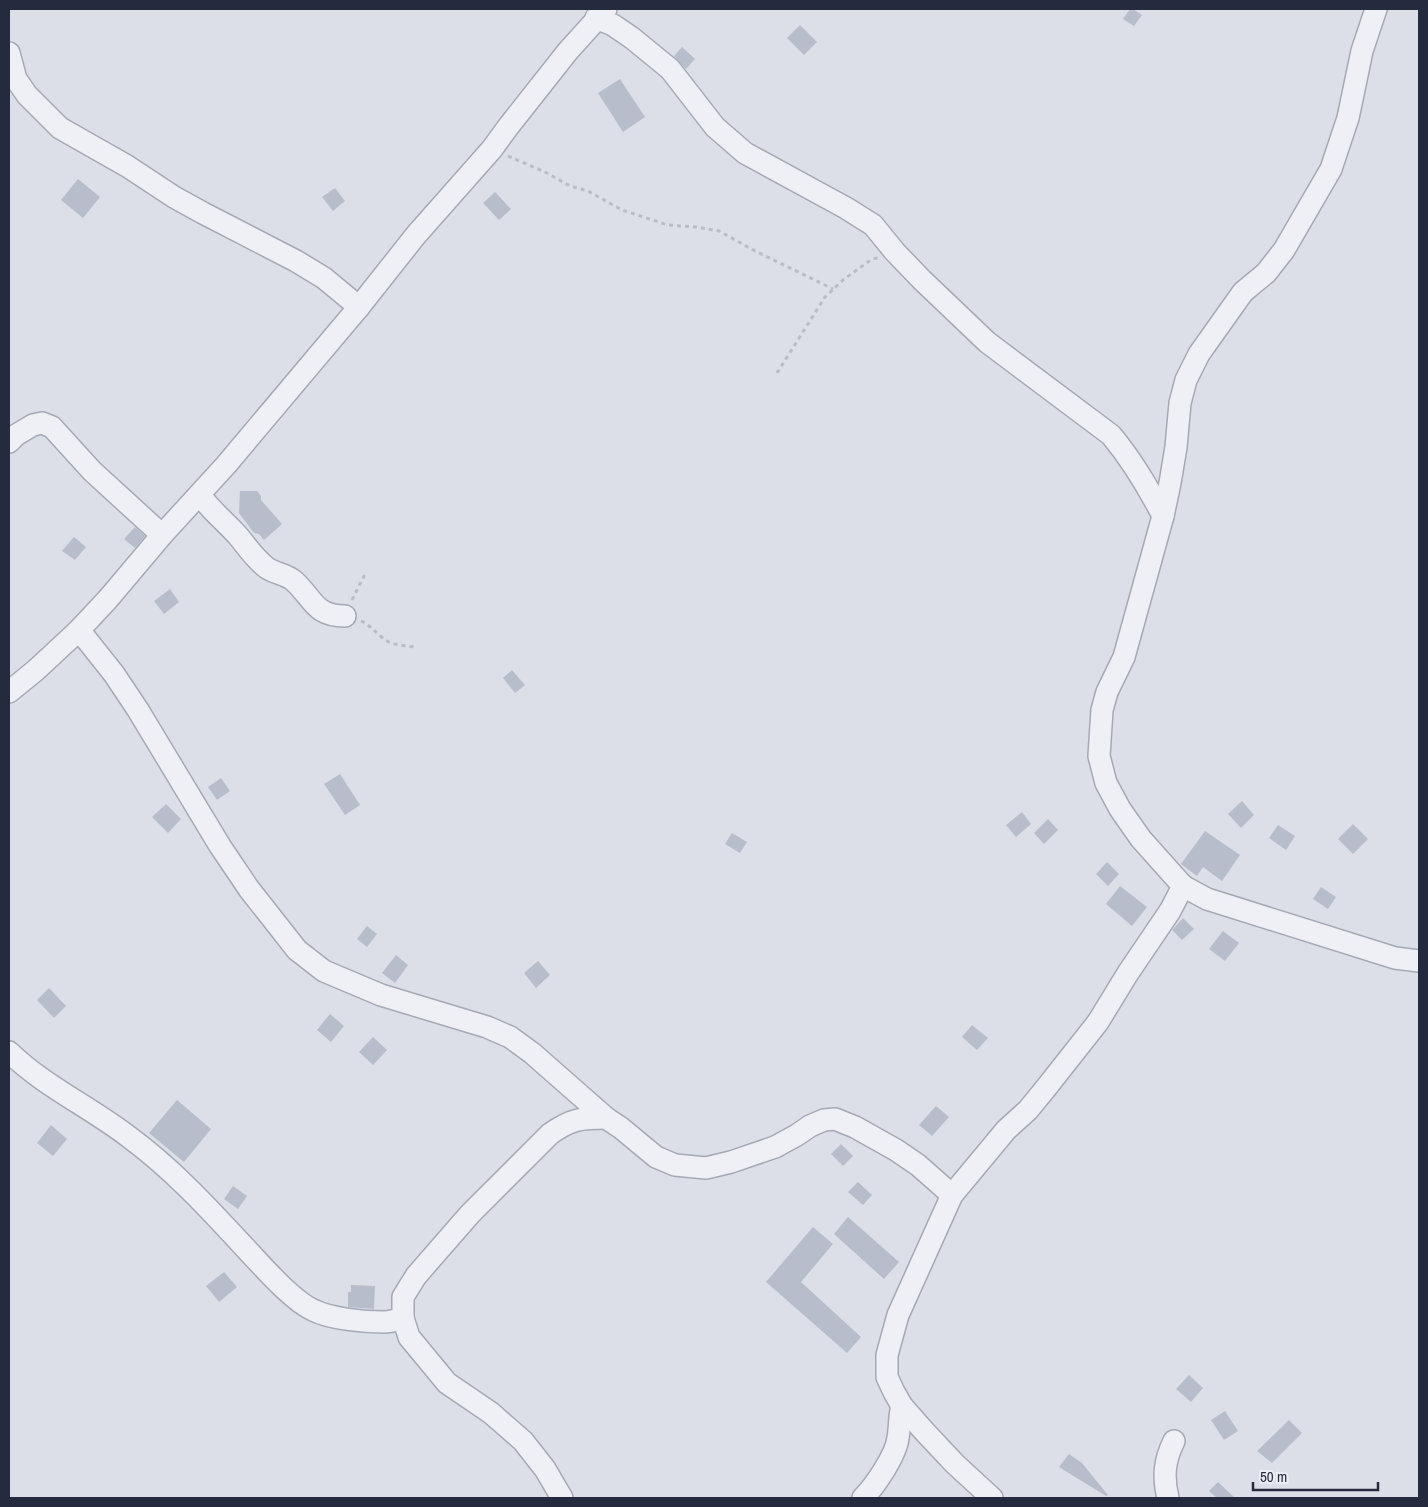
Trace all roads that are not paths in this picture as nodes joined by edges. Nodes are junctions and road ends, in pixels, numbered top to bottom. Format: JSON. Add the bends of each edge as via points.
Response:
{"nodes":[{"id":1,"x":1376,"y":9,"type":"edge"},
{"id":2,"x":601,"y":13,"type":"edge"},
{"id":3,"x":9,"y":53,"type":"edge"},
{"id":4,"x":359,"y":307,"type":"junction"},
{"id":5,"x":9,"y":442,"type":"edge"},
{"id":6,"x":200,"y":495,"type":"junction"},
{"id":7,"x":1163,"y":516,"type":"junction"},
{"id":8,"x":162,"y":535,"type":"junction"},
{"id":9,"x":345,"y":616,"type":"road end"},
{"id":10,"x":79,"y":630,"type":"junction"},
{"id":11,"x":9,"y":692,"type":"edge"},
{"id":12,"x":1183,"y":886,"type":"junction"},
{"id":13,"x":1419,"y":961,"type":"edge"},
{"id":14,"x":9,"y":1052,"type":"edge"},
{"id":15,"x":606,"y":1118,"type":"junction"},
{"id":16,"x":952,"y":1195,"type":"junction"},
{"id":17,"x":403,"y":1318,"type":"junction"},
{"id":18,"x":902,"y":1406,"type":"junction"},
{"id":19,"x":924,"y":1431,"type":"junction"},
{"id":20,"x":898,"y":1440,"type":"junction"},
{"id":21,"x":1174,"y":1441,"type":"dead end"},
{"id":22,"x":562,"y":1498,"type":"edge"},
{"id":23,"x":863,"y":1498,"type":"edge"},
{"id":24,"x":992,"y":1498,"type":"edge"},
{"id":25,"x":1168,"y":1498,"type":"edge"}],
"edges":[{"from":1,"to":7,"type":"street","via":[[1362,51],[1348,118],[1331,169],[1284,250],[1266,273],[1243,292],[1199,354],[1186,380]]},
{"from":2,"to":4,"type":"street"},
{"from":2,"to":7,"type":"street","via":[[670,69],[716,126],[744,153],[873,225],[895,252],[988,342],[1111,435]]},
{"from":3,"to":4,"type":"street","via":[[16,79],[26,95],[60,128],[203,213],[303,265]]},
{"from":4,"to":6,"type":"street"},
{"from":5,"to":8,"type":"street","via":[[33,424],[52,427],[92,471]]},
{"from":6,"to":8,"type":"street"},
{"from":6,"to":9,"type":"street","via":[[256,558],[275,573],[293,580],[323,612]]},
{"from":7,"to":12,"type":"street","via":[[1124,657],[1102,710],[1099,756],[1106,783],[1120,809],[1141,839]]},
{"from":8,"to":10,"type":"street"},
{"from":10,"to":11,"type":"street"},
{"from":10,"to":15,"type":"street","via":[[138,710],[249,889],[298,950],[324,971],[351,984],[510,1037]]},
{"from":12,"to":13,"type":"street","via":[[1207,899],[1395,958]]},
{"from":12,"to":16,"type":"street","via":[[1170,911],[1092,1028],[1028,1110],[1006,1130]]},
{"from":14,"to":17,"type":"street","via":[[44,1081],[148,1151],[305,1305],[327,1315],[352,1319],[386,1322]]},
{"from":15,"to":16,"type":"street","via":[[656,1157],[675,1165],[706,1168],[774,1147],[810,1126],[835,1119],[896,1150]]},
{"from":15,"to":17,"type":"street","via":[[565,1123],[534,1149],[470,1214],[416,1276],[402,1297]]},
{"from":16,"to":18,"type":"street","via":[[898,1315],[887,1355],[887,1377]]},
{"from":17,"to":22,"type":"street","via":[[409,1337],[447,1383],[491,1413],[522,1441],[545,1469]]},
{"from":18,"to":19,"type":"street"},
{"from":18,"to":20,"type":"street"},
{"from":19,"to":20,"type":"street","via":[[915,1430]]},
{"from":19,"to":24,"type":"street"},
{"from":20,"to":23,"type":"street","via":[[882,1473]]},
{"from":21,"to":25,"type":"street","via":[[1167,1454],[1164,1471]]}]}
